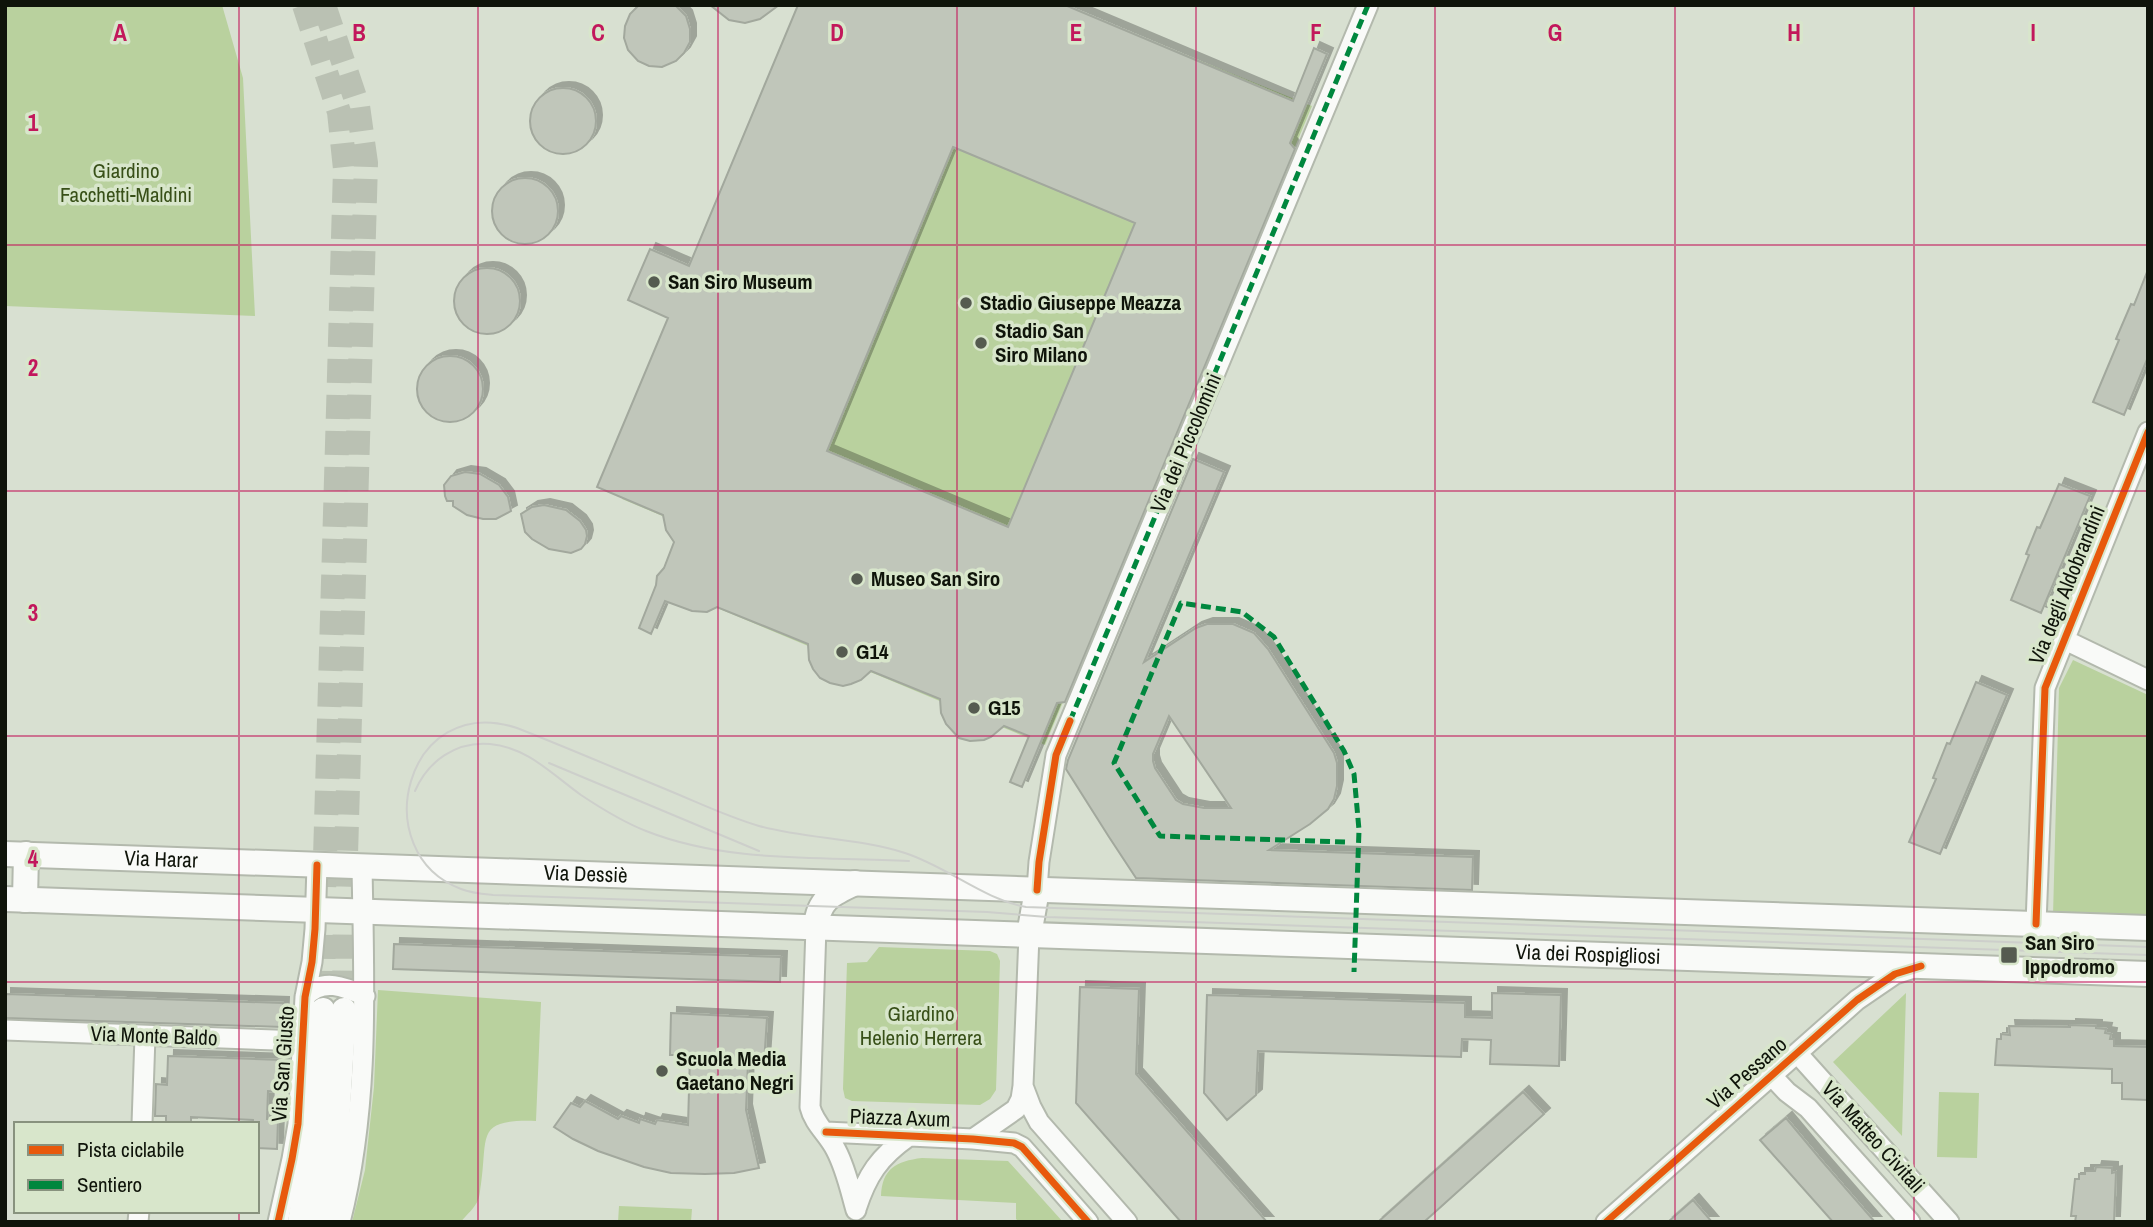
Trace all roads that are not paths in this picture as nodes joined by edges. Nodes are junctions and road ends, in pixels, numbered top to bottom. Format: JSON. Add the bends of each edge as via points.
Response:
{"nodes":[{"id":1,"x":1368,"y":5,"type":"edge"},
{"id":2,"x":2148,"y":432,"type":"edge"},
{"id":3,"x":2065,"y":640,"type":"junction"},
{"id":4,"x":2148,"y":681,"type":"edge"},
{"id":5,"x":16,"y":854,"type":"edge"},
{"id":6,"x":317,"y":865,"type":"junction"},
{"id":7,"x":362,"y":866,"type":"junction"},
{"id":8,"x":855,"y":883,"type":"junction"},
{"id":9,"x":1037,"y":890,"type":"junction"},
{"id":10,"x":15,"y":900,"type":"edge"},
{"id":11,"x":316,"y":910,"type":"junction"},
{"id":12,"x":362,"y":912,"type":"junction"},
{"id":13,"x":2036,"y":924,"type":"junction"},
{"id":14,"x":816,"y":927,"type":"junction"},
{"id":15,"x":2148,"y":928,"type":"edge"},
{"id":16,"x":1029,"y":935,"type":"junction"},
{"id":17,"x":1843,"y":963,"type":"junction"},
{"id":18,"x":1921,"y":966,"type":"junction"},
{"id":19,"x":2148,"y":974,"type":"edge"},
{"id":20,"x":365,"y":996,"type":"junction"},
{"id":21,"x":1857,"y":1000,"type":"junction"},
{"id":22,"x":324,"y":1006,"type":"junction"},
{"id":23,"x":5,"y":1030,"type":"edge"},
{"id":24,"x":145,"y":1036,"type":"junction"},
{"id":25,"x":303,"y":1041,"type":"junction"},
{"id":26,"x":1797,"y":1053,"type":"junction"},
{"id":27,"x":1771,"y":1075,"type":"junction"},
{"id":28,"x":1023,"y":1086,"type":"junction"},
{"id":29,"x":142,"y":1122,"type":"edge"},
{"id":30,"x":827,"y":1132,"type":"junction"},
{"id":31,"x":909,"y":1136,"type":"junction"},
{"id":32,"x":973,"y":1139,"type":"junction"},
{"id":33,"x":855,"y":1216,"type":"edge"},
{"id":34,"x":278,"y":1222,"type":"edge"},
{"id":35,"x":300,"y":1222,"type":"edge"},
{"id":36,"x":321,"y":1222,"type":"edge"},
{"id":37,"x":340,"y":1222,"type":"edge"},
{"id":38,"x":1088,"y":1222,"type":"edge"},
{"id":39,"x":1127,"y":1222,"type":"edge"},
{"id":40,"x":1606,"y":1222,"type":"edge"},
{"id":41,"x":1910,"y":1222,"type":"edge"},
{"id":42,"x":1949,"y":1222,"type":"edge"}],
"edges":[{"from":1,"to":9,"type":"street","name":"Via dei Piccolomini","via":[[1056,755]]},
{"from":2,"to":3,"type":"street","name":"Via degli Aldobrandini"},
{"from":3,"to":4,"type":"street"},
{"from":3,"to":13,"type":"street","name":"Via degli Aldobrandini","via":[[2045,688]]},
{"from":5,"to":6,"type":"main road","name":"Via Harar"},
{"from":5,"to":10,"type":"main road"},
{"from":6,"to":7,"type":"main road","name":"Via Dessiè"},
{"from":6,"to":11,"type":"street","name":"Via San Giusto"},
{"from":7,"to":8,"type":"main road","name":"Via Dessiè"},
{"from":7,"to":12,"type":"street"},
{"from":8,"to":9,"type":"main road"},
{"from":8,"to":14,"type":"main road","name":"Piazza Axum","via":[[830,894],[817,913]]},
{"from":9,"to":13,"type":"main road"},
{"from":9,"to":16,"type":"main road","name":"Piazza Axum"},
{"from":10,"to":11,"type":"main road"},
{"from":11,"to":12,"type":"main road"},
{"from":11,"to":22,"type":"street","name":"Via San Giusto","via":[[312,962]]},
{"from":12,"to":14,"type":"main road"},
{"from":12,"to":20,"type":"street"},
{"from":13,"to":15,"type":"main road"},
{"from":14,"to":16,"type":"main road"},
{"from":14,"to":30,"type":"street","name":"Piazza Axum","via":[[810,1107],[813,1119]]},
{"from":16,"to":17,"type":"main road","name":"Via dei Rospigliosi"},
{"from":16,"to":28,"type":"street","name":"Piazza Axum"},
{"from":17,"to":18,"type":"main road","name":"Via dei Rospigliosi"},
{"from":17,"to":21,"type":"street","via":[[1855,972],[1860,988]]},
{"from":18,"to":19,"type":"main road","name":"Via dei Rospigliosi"},
{"from":18,"to":21,"type":"street","name":"Via Pessano","via":[[1895,974]]},
{"from":20,"to":22,"type":"street","name":"Via San Giusto","via":[[333,985],[321,986],[312,990]]},
{"from":20,"to":37,"type":"street","via":[[358,1119]]},
{"from":21,"to":26,"type":"street","name":"Via Pessano"},
{"from":22,"to":25,"type":"street","name":"Via San Giusto"},
{"from":22,"to":35,"type":"main road","name":"Via San Giusto","via":[[314,1139]]},
{"from":22,"to":36,"type":"main road","name":"Via San Giusto","via":[[336,1140]]},
{"from":23,"to":24,"type":"street","name":"Via Monte Baldo"},
{"from":24,"to":25,"type":"street","name":"Via Monte Baldo"},
{"from":24,"to":29,"type":"street"},
{"from":25,"to":34,"type":"street","name":"Via San Giusto","via":[[298,1124]]},
{"from":26,"to":27,"type":"street","name":"Via Pessano"},
{"from":26,"to":42,"type":"street","name":"Via Matteo Civitali"},
{"from":27,"to":40,"type":"street","name":"Via Pessano"},
{"from":27,"to":41,"type":"street","name":"Via Matteo Civitali","via":[[1808,1108]]},
{"from":28,"to":32,"type":"street","name":"Piazza Axum","via":[[1016,1109]]},
{"from":28,"to":39,"type":"street","via":[[1039,1122]]},
{"from":30,"to":31,"type":"street","name":"Piazza Axum"},
{"from":30,"to":33,"type":"street","name":"Piazza Axum","via":[[846,1172]]},
{"from":31,"to":32,"type":"street","name":"Piazza Axum"},
{"from":31,"to":33,"type":"street","name":"Piazza Axum","via":[[879,1161],[864,1186]]},
{"from":32,"to":38,"type":"street","via":[[1022,1146]]}]}
